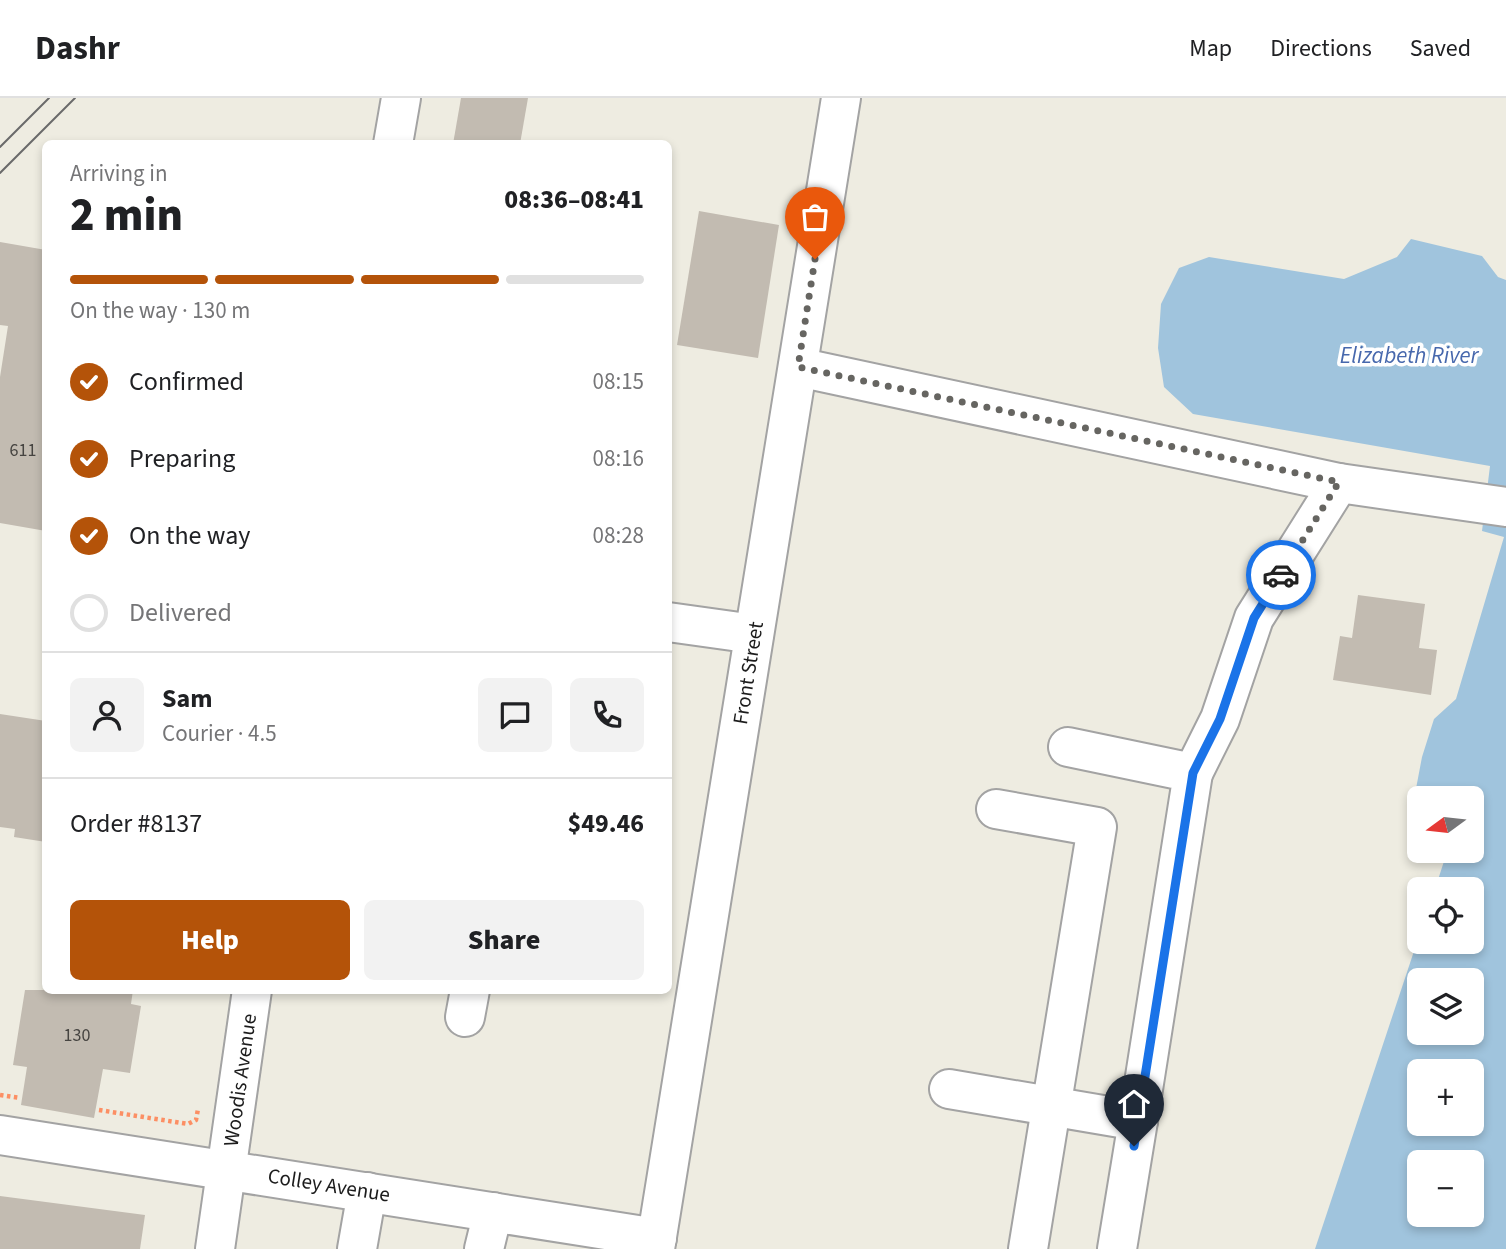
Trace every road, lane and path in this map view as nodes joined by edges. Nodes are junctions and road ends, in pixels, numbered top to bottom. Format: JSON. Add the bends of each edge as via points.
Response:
{"nodes":[{"id":1,"x":401,"y":98,"type":"edge"},
{"id":2,"x":841,"y":98,"type":"edge"},
{"id":3,"x":394,"y":140,"type":"edge"},
{"id":4,"x":798,"y":367,"type":"junction"},
{"id":5,"x":1339,"y":482,"type":"junction"},
{"id":6,"x":1506,"y":507,"type":"edge"},
{"id":7,"x":672,"y":623,"type":"edge"},
{"id":8,"x":754,"y":634,"type":"junction"},
{"id":9,"x":1068,"y":747,"type":"dead end"},
{"id":10,"x":1193,"y":773,"type":"junction"},
{"id":11,"x":996,"y":809,"type":"dead end"},
{"id":12,"x":251,"y":994,"type":"edge"},
{"id":13,"x":949,"y":1089,"type":"dead end"},
{"id":14,"x":0,"y":1095,"type":"edge"},
{"id":15,"x":20,"y":1098,"type":"dead end"},
{"id":16,"x":1052,"y":1106,"type":"junction"},
{"id":17,"x":99,"y":1111,"type":"dead end"},
{"id":18,"x":196,"y":1120,"type":"dead end"},
{"id":19,"x":1138,"y":1121,"type":"junction"},
{"id":20,"x":0,"y":1135,"type":"edge"},
{"id":21,"x":228,"y":1169,"type":"junction"},
{"id":22,"x":367,"y":1192,"type":"junction"},
{"id":23,"x":492,"y":1212,"type":"junction"},
{"id":24,"x":656,"y":1244,"type":"edge"},
{"id":25,"x":215,"y":1249,"type":"edge"},
{"id":26,"x":357,"y":1249,"type":"edge"},
{"id":27,"x":484,"y":1249,"type":"edge"},
{"id":28,"x":1028,"y":1249,"type":"edge"},
{"id":29,"x":1117,"y":1249,"type":"edge"}],
"edges":[{"from":1,"to":3,"type":"street"},
{"from":2,"to":4,"type":"street","name":"Front Street"},
{"from":4,"to":5,"type":"street"},
{"from":4,"to":8,"type":"street","name":"Front Street"},
{"from":5,"to":6,"type":"street"},
{"from":5,"to":10,"type":"street","via":[[1254,618],[1220,719]]},
{"from":7,"to":8,"type":"street"},
{"from":8,"to":24,"type":"street","name":"Front Street"},
{"from":9,"to":10,"type":"street"},
{"from":10,"to":19,"type":"street"},
{"from":11,"to":16,"type":"street","via":[[1097,827]]},
{"from":12,"to":21,"type":"street","name":"Woodis Avenue"},
{"from":13,"to":16,"type":"street"},
{"from":14,"to":15,"type":"path"},
{"from":16,"to":19,"type":"street"},
{"from":16,"to":28,"type":"street"},
{"from":17,"to":18,"type":"path","via":[[188,1124]]},
{"from":19,"to":29,"type":"street"},
{"from":20,"to":21,"type":"street","name":"Colley Avenue"},
{"from":21,"to":22,"type":"street","name":"Colley Avenue"},
{"from":21,"to":25,"type":"street","name":"Woodis Avenue"},
{"from":22,"to":23,"type":"street","name":"Colley Avenue"},
{"from":22,"to":26,"type":"street"},
{"from":23,"to":24,"type":"street","name":"Colley Avenue"},
{"from":23,"to":27,"type":"street"}]}
